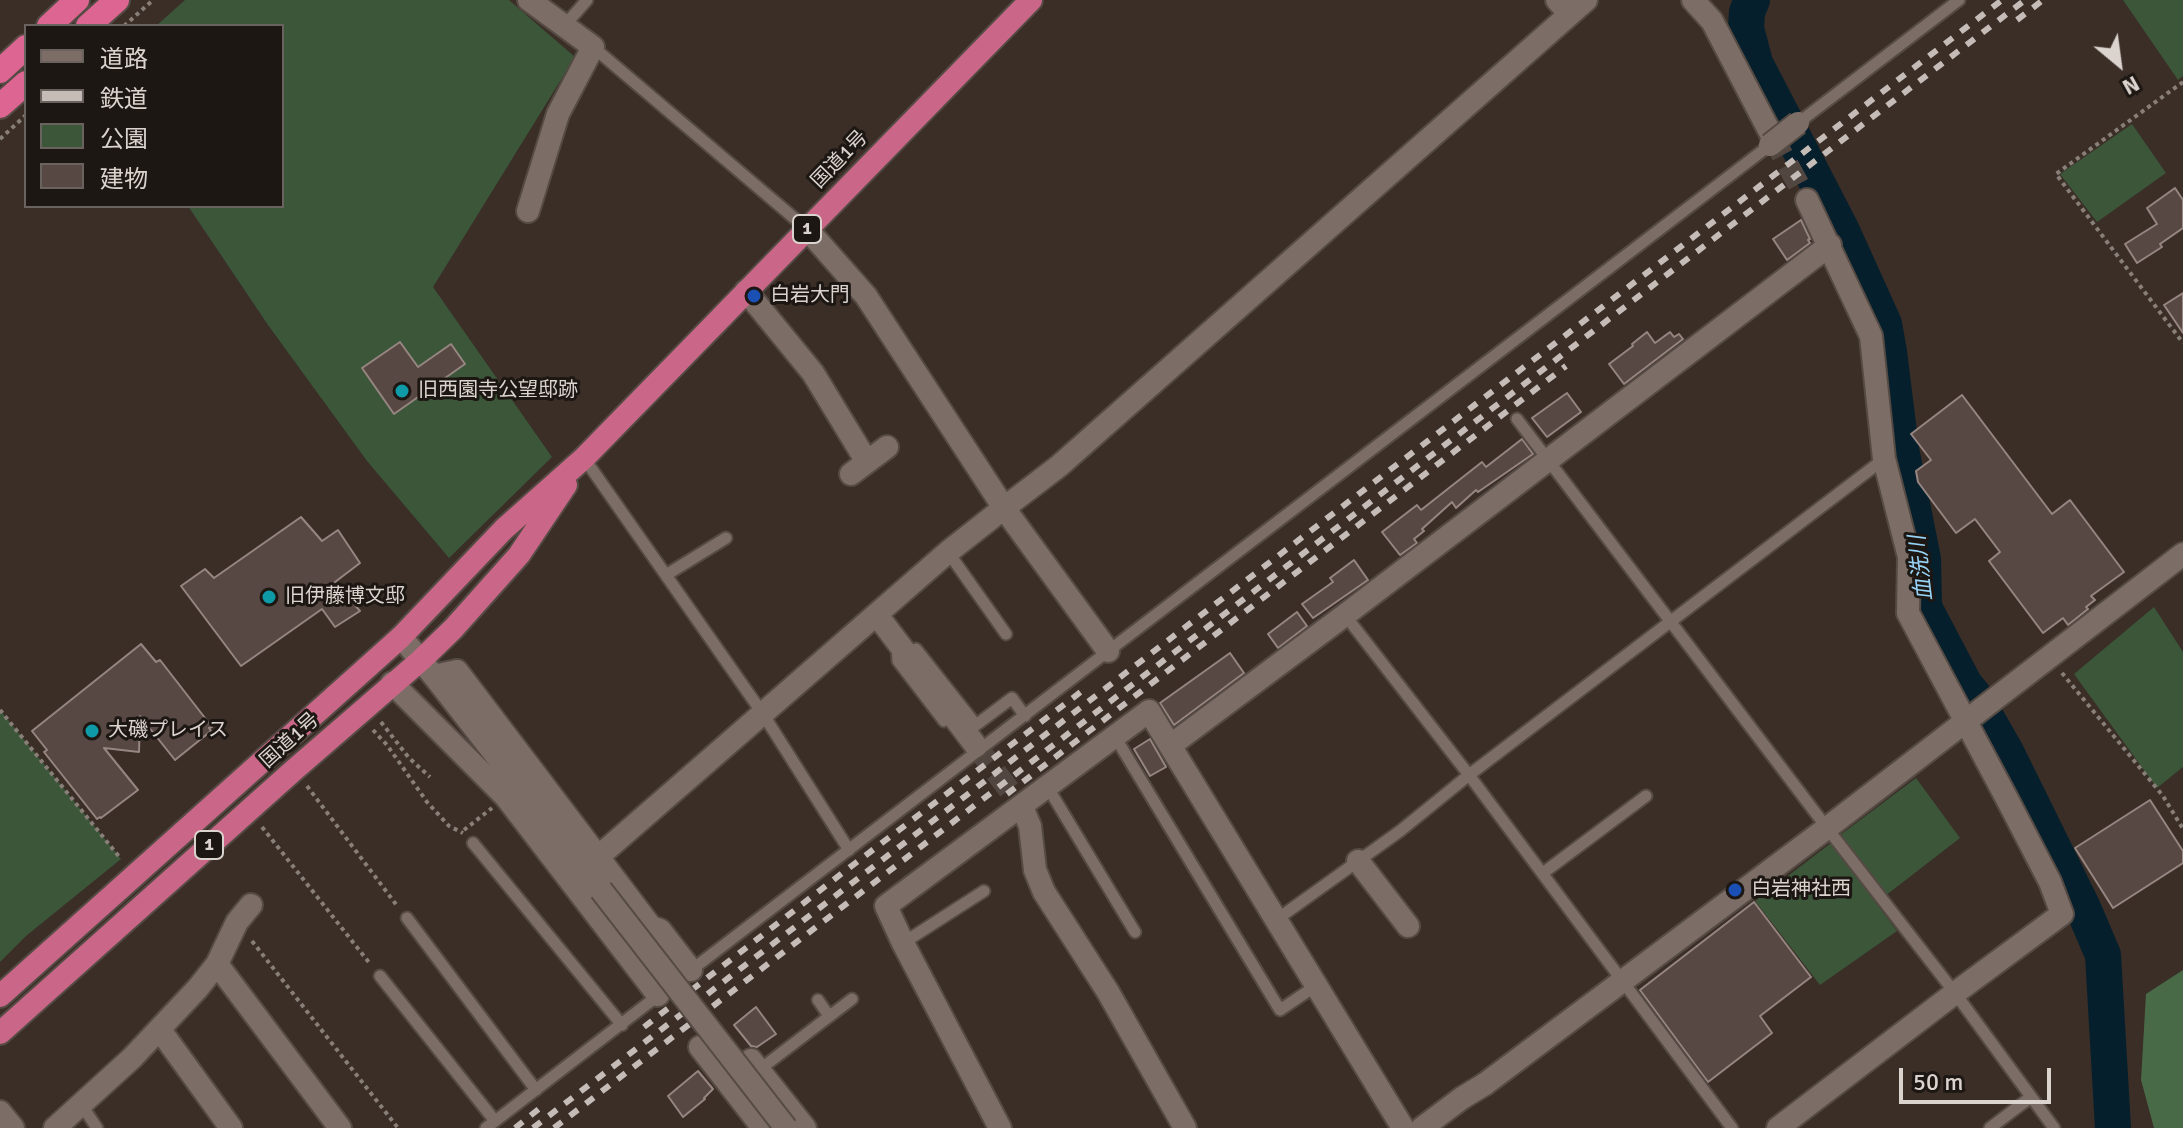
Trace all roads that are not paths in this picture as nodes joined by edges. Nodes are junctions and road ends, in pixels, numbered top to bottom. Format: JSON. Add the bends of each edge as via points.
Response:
{"nodes":[{"id":1,"x":77,"y":0,"type":"edge"},
{"id":2,"x":117,"y":0,"type":"edge"},
{"id":3,"x":529,"y":0,"type":"edge"},
{"id":4,"x":587,"y":0,"type":"edge"},
{"id":5,"x":1031,"y":0,"type":"edge"},
{"id":6,"x":1693,"y":0,"type":"edge"},
{"id":7,"x":1959,"y":0,"type":"edge"},
{"id":8,"x":1571,"y":5,"type":"edge"},
{"id":9,"x":51,"y":24,"type":"edge"},
{"id":10,"x":90,"y":24,"type":"edge"},
{"id":11,"x":565,"y":25,"type":"junction"},
{"id":12,"x":593,"y":47,"type":"junction"},
{"id":13,"x":24,"y":49,"type":"edge"},
{"id":14,"x":0,"y":71,"type":"edge"},
{"id":15,"x":24,"y":85,"type":"edge"},
{"id":16,"x":0,"y":106,"type":"edge"},
{"id":17,"x":1798,"y":123,"type":"joint"},
{"id":18,"x":1770,"y":142,"type":"junction"},
{"id":19,"x":1807,"y":200,"type":"tunnel mouth"},
{"id":20,"x":528,"y":211,"type":"dead end"},
{"id":21,"x":807,"y":229,"type":"junction"},
{"id":22,"x":1830,"y":245,"type":"junction"},
{"id":23,"x":746,"y":291,"type":"junction"},
{"id":24,"x":1517,"y":419,"type":"dead end"},
{"id":25,"x":887,"y":447,"type":"dead end"},
{"id":26,"x":584,"y":458,"type":"junction"},
{"id":27,"x":1884,"y":459,"type":"junction"},
{"id":28,"x":1549,"y":460,"type":"junction"},
{"id":29,"x":1004,"y":508,"type":"junction"},
{"id":30,"x":726,"y":538,"type":"dead end"},
{"id":31,"x":948,"y":552,"type":"junction"},
{"id":32,"x":2183,"y":554,"type":"edge"},
{"id":33,"x":666,"y":575,"type":"junction"},
{"id":34,"x":877,"y":615,"type":"junction"},
{"id":35,"x":1345,"y":615,"type":"junction"},
{"id":36,"x":1671,"y":622,"type":"junction"},
{"id":37,"x":1006,"y":634,"type":"dead end"},
{"id":38,"x":401,"y":637,"type":"junction"},
{"id":39,"x":906,"y":644,"type":"junction"},
{"id":40,"x":1108,"y":651,"type":"junction"},
{"id":41,"x":428,"y":668,"type":"junction"},
{"id":42,"x":392,"y":683,"type":"junction"},
{"id":43,"x":763,"y":714,"type":"junction"},
{"id":44,"x":1976,"y":714,"type":"junction"},
{"id":45,"x":1025,"y":716,"type":"junction"},
{"id":46,"x":1114,"y":735,"type":"junction"},
{"id":47,"x":1171,"y":745,"type":"junction"},
{"id":48,"x":973,"y":751,"type":"junction"},
{"id":49,"x":1469,"y":775,"type":"junction"},
{"id":50,"x":1047,"y":786,"type":"junction"},
{"id":51,"x":1646,"y":796,"type":"dead end"},
{"id":52,"x":1022,"y":807,"type":"tunnel mouth"},
{"id":53,"x":1827,"y":828,"type":"junction"},
{"id":54,"x":473,"y":843,"type":"dead end"},
{"id":55,"x":849,"y":850,"type":"junction"},
{"id":56,"x":598,"y":857,"type":"junction"},
{"id":57,"x":1358,"y":861,"type":"junction"},
{"id":58,"x":1543,"y":873,"type":"junction"},
{"id":59,"x":984,"y":891,"type":"dead end"},
{"id":60,"x":244,"y":914,"type":"road end"},
{"id":61,"x":407,"y":918,"type":"road end"},
{"id":62,"x":1276,"y":920,"type":"junction"},
{"id":63,"x":1408,"y":926,"type":"dead end"},
{"id":64,"x":1135,"y":932,"type":"dead end"},
{"id":65,"x":903,"y":943,"type":"junction"},
{"id":66,"x":217,"y":964,"type":"junction"},
{"id":67,"x":691,"y":970,"type":"junction"},
{"id":68,"x":380,"y":976,"type":"road end"},
{"id":69,"x":1623,"y":980,"type":"junction"},
{"id":70,"x":1317,"y":985,"type":"junction"},
{"id":71,"x":1955,"y":993,"type":"junction"},
{"id":72,"x":658,"y":995,"type":"junction"},
{"id":73,"x":0,"y":996,"type":"edge"},
{"id":74,"x":852,"y":999,"type":"dead end"},
{"id":75,"x":818,"y":1000,"type":"dead end"},
{"id":76,"x":829,"y":1016,"type":"junction"},
{"id":77,"x":622,"y":1025,"type":"junction"},
{"id":78,"x":160,"y":1030,"type":"junction"},
{"id":79,"x":0,"y":1033,"type":"edge"},
{"id":80,"x":700,"y":1047,"type":"dead end"},
{"id":81,"x":755,"y":1065,"type":"joint"},
{"id":82,"x":773,"y":1088,"type":"junction"},
{"id":83,"x":536,"y":1090,"type":"junction"},
{"id":84,"x":2031,"y":1097,"type":"junction"},
{"id":85,"x":740,"y":1099,"type":"junction"},
{"id":86,"x":81,"y":1104,"type":"junction"},
{"id":87,"x":0,"y":1112,"type":"edge"},
{"id":88,"x":491,"y":1124,"type":"edge"},
{"id":89,"x":13,"y":1128,"type":"edge"},
{"id":90,"x":55,"y":1128,"type":"edge"},
{"id":91,"x":97,"y":1128,"type":"edge"},
{"id":92,"x":231,"y":1128,"type":"edge"},
{"id":93,"x":340,"y":1128,"type":"edge"},
{"id":94,"x":763,"y":1128,"type":"edge"},
{"id":95,"x":786,"y":1128,"type":"edge"},
{"id":96,"x":805,"y":1128,"type":"edge"},
{"id":97,"x":1000,"y":1128,"type":"edge"},
{"id":98,"x":1185,"y":1128,"type":"edge"},
{"id":99,"x":1403,"y":1128,"type":"edge"},
{"id":100,"x":1422,"y":1128,"type":"edge"},
{"id":101,"x":1732,"y":1128,"type":"edge"},
{"id":102,"x":1778,"y":1128,"type":"edge"},
{"id":103,"x":1990,"y":1128,"type":"edge"},
{"id":104,"x":2054,"y":1128,"type":"edge"}],
"edges":[{"from":1,"to":9,"type":"highway"},
{"from":2,"to":10,"type":"highway"},
{"from":3,"to":11,"type":"street"},
{"from":4,"to":11,"type":"lane"},
{"from":5,"to":21,"type":"highway","name":"国道1号","number":"1"},
{"from":6,"to":18,"type":"street","via":[[1712,21],[1738,90]]},
{"from":7,"to":17,"type":"lane"},
{"from":8,"to":29,"type":"street","via":[[1059,466]]},
{"from":11,"to":12,"type":"street"},
{"from":12,"to":20,"type":"street","via":[[558,114]]},
{"from":12,"to":21,"type":"lane"},
{"from":13,"to":14,"type":"highway"},
{"from":15,"to":16,"type":"highway"},
{"from":17,"to":18,"type":"street","bridge":true},
{"from":18,"to":40,"type":"lane"},
{"from":19,"to":22,"type":"street"},
{"from":21,"to":23,"type":"highway","name":"国道1号","number":"1"},
{"from":21,"to":29,"type":"street","via":[[866,296]]},
{"from":22,"to":27,"type":"street","via":[[1871,336]]},
{"from":22,"to":28,"type":"street"},
{"from":23,"to":25,"type":"street","via":[[813,373],[859,468]]},
{"from":23,"to":26,"type":"highway","name":"国道1号","number":"1"},
{"from":24,"to":28,"type":"lane"},
{"from":26,"to":33,"type":"lane"},
{"from":26,"to":38,"type":"highway","name":"国道1号","number":"1","via":[[504,529]]},
{"from":26,"to":41,"type":"highway","name":"国道1号","number":"1","via":[[519,555],[453,629]]},
{"from":27,"to":36,"type":"lane"},
{"from":27,"to":44,"type":"street","via":[[1909,557],[1908,613]]},
{"from":28,"to":35,"type":"street"},
{"from":28,"to":36,"type":"lane"},
{"from":29,"to":31,"type":"street"},
{"from":29,"to":40,"type":"street"},
{"from":30,"to":33,"type":"lane"},
{"from":31,"to":34,"type":"street"},
{"from":31,"to":37,"type":"lane"},
{"from":32,"to":44,"type":"street"},
{"from":33,"to":43,"type":"lane"},
{"from":34,"to":39,"type":"street"},
{"from":34,"to":43,"type":"street"},
{"from":35,"to":47,"type":"street"},
{"from":35,"to":49,"type":"lane"},
{"from":36,"to":49,"type":"lane"},
{"from":36,"to":53,"type":"lane"},
{"from":38,"to":41,"type":"street"},
{"from":38,"to":73,"type":"highway","name":"国道1号","number":"1"},
{"from":39,"to":45,"type":"lane","via":[[976,725],[1012,698]]},
{"from":39,"to":48,"type":"street"},
{"from":40,"to":45,"type":"lane"},
{"from":41,"to":42,"type":"highway","name":"国道1号","number":"1"},
{"from":41,"to":56,"type":"street","via":[[457,671]]},
{"from":41,"to":95,"type":"street","bridge":true},
{"from":42,"to":72,"type":"street","via":[[506,797]]},
{"from":42,"to":79,"type":"highway","name":"国道1号","number":"1"},
{"from":43,"to":55,"type":"lane"},
{"from":43,"to":56,"type":"street"},
{"from":44,"to":53,"type":"street"},
{"from":44,"to":71,"type":"street","via":[[2062,914]]},
{"from":45,"to":48,"type":"lane"},
{"from":46,"to":47,"type":"street","via":[[1149,711]]},
{"from":46,"to":50,"type":"street"},
{"from":46,"to":70,"type":"lane","via":[[1280,1010]]},
{"from":47,"to":62,"type":"street"},
{"from":48,"to":55,"type":"lane"},
{"from":49,"to":57,"type":"lane"},
{"from":49,"to":58,"type":"lane"},
{"from":50,"to":64,"type":"lane"},
{"from":50,"to":65,"type":"street","via":[[886,906]]},
{"from":51,"to":58,"type":"lane"},
{"from":52,"to":98,"type":"street","via":[[1044,892]]},
{"from":53,"to":69,"type":"street"},
{"from":53,"to":71,"type":"lane"},
{"from":54,"to":77,"type":"lane"},
{"from":55,"to":67,"type":"lane"},
{"from":56,"to":67,"type":"street"},
{"from":57,"to":62,"type":"lane"},
{"from":57,"to":63,"type":"street"},
{"from":58,"to":69,"type":"lane"},
{"from":59,"to":65,"type":"lane"},
{"from":60,"to":66,"type":"street"},
{"from":61,"to":83,"type":"lane"},
{"from":62,"to":70,"type":"street"},
{"from":65,"to":97,"type":"street"},
{"from":66,"to":78,"type":"street"},
{"from":66,"to":93,"type":"street"},
{"from":67,"to":72,"type":"lane"},
{"from":68,"to":88,"type":"lane"},
{"from":69,"to":100,"type":"street"},
{"from":69,"to":101,"type":"lane"},
{"from":70,"to":99,"type":"street"},
{"from":71,"to":84,"type":"lane"},
{"from":71,"to":102,"type":"street"},
{"from":72,"to":77,"type":"lane"},
{"from":74,"to":76,"type":"lane"},
{"from":75,"to":76,"type":"lane"},
{"from":76,"to":81,"type":"lane"},
{"from":77,"to":83,"type":"lane"},
{"from":78,"to":86,"type":"street"},
{"from":78,"to":92,"type":"street"},
{"from":80,"to":85,"type":"street"},
{"from":81,"to":82,"type":"street"},
{"from":82,"to":85,"type":"street"},
{"from":82,"to":96,"type":"street"},
{"from":83,"to":88,"type":"lane"},
{"from":84,"to":103,"type":"lane"},
{"from":84,"to":104,"type":"lane"},
{"from":85,"to":94,"type":"street"},
{"from":86,"to":90,"type":"street"},
{"from":86,"to":91,"type":"lane"},
{"from":87,"to":89,"type":"street"}]}
